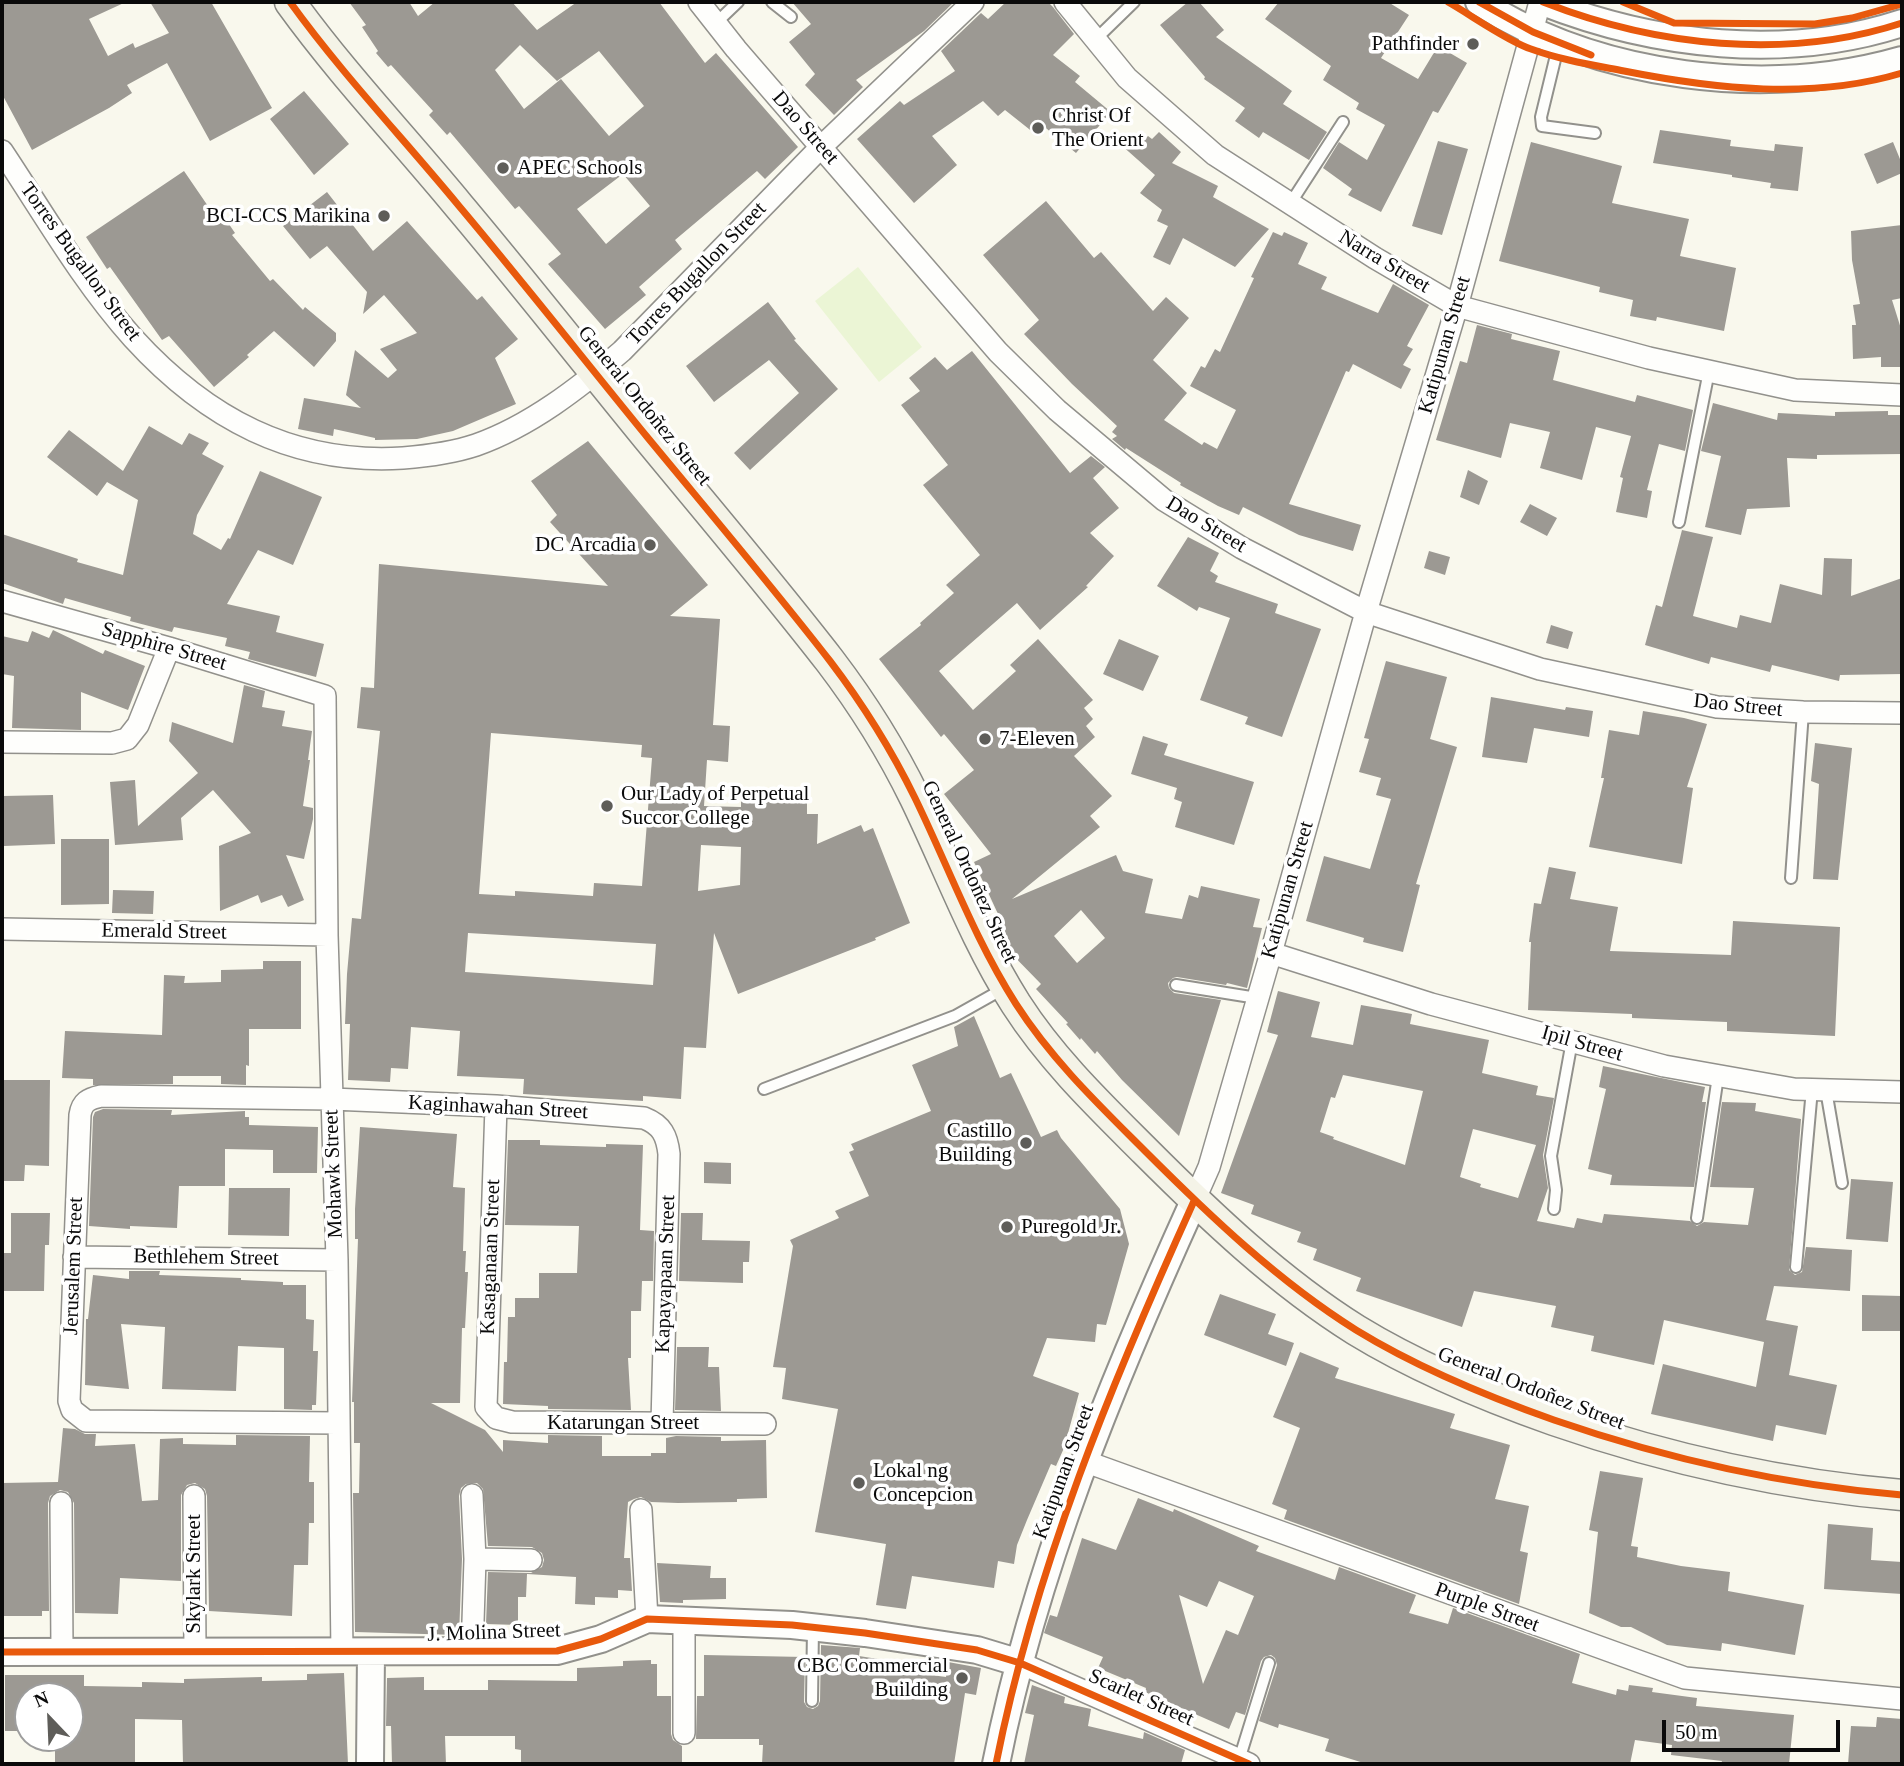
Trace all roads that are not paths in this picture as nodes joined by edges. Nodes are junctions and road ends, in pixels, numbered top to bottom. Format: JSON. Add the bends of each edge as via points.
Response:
{"nodes":[{"id":1,"x":290,"y":2,"type":"edge"},
{"id":2,"x":699,"y":2,"type":"edge"},
{"id":3,"x":738,"y":2,"type":"edge"},
{"id":4,"x":772,"y":2,"type":"edge"},
{"id":5,"x":973,"y":2,"type":"edge"},
{"id":6,"x":1065,"y":2,"type":"edge"},
{"id":7,"x":1134,"y":2,"type":"edge"},
{"id":8,"x":1479,"y":2,"type":"edge"},
{"id":9,"x":1542,"y":2,"type":"edge"},
{"id":10,"x":791,"y":17,"type":"dead end"},
{"id":11,"x":716,"y":23,"type":"junction"},
{"id":12,"x":1902,"y":23,"type":"edge"},
{"id":13,"x":1533,"y":32,"type":"junction"},
{"id":14,"x":1096,"y":39,"type":"junction"},
{"id":15,"x":1559,"y":43,"type":"junction"},
{"id":16,"x":1902,"y":60,"type":"edge"},
{"id":17,"x":1343,"y":122,"type":"dead end"},
{"id":18,"x":1595,"y":133,"type":"dead end"},
{"id":19,"x":821,"y":147,"type":"junction"},
{"id":20,"x":2,"y":151,"type":"edge"},
{"id":21,"x":1290,"y":204,"type":"junction"},
{"id":22,"x":1457,"y":306,"type":"junction"},
{"id":23,"x":1709,"y":371,"type":"junction"},
{"id":24,"x":595,"y":374,"type":"junction"},
{"id":25,"x":1902,"y":395,"type":"edge"},
{"id":26,"x":1679,"y":522,"type":"dead end"},
{"id":27,"x":2,"y":601,"type":"edge"},
{"id":28,"x":1366,"y":612,"type":"junction"},
{"id":29,"x":169,"y":648,"type":"junction"},
{"id":30,"x":325,"y":696,"type":"joint"},
{"id":31,"x":1803,"y":712,"type":"junction"},
{"id":32,"x":1902,"y":713,"type":"edge"},
{"id":33,"x":2,"y":742,"type":"edge"},
{"id":34,"x":1791,"y":878,"type":"dead end"},
{"id":35,"x":2,"y":929,"type":"edge"},
{"id":36,"x":327,"y":935,"type":"junction"},
{"id":37,"x":1271,"y":953,"type":"junction"},
{"id":38,"x":1176,"y":985,"type":"dead end"},
{"id":39,"x":1006,"y":987,"type":"junction"},
{"id":40,"x":1257,"y":998,"type":"junction"},
{"id":41,"x":1572,"y":1041,"type":"junction"},
{"id":42,"x":1718,"y":1076,"type":"junction"},
{"id":43,"x":764,"y":1089,"type":"dead end"},
{"id":44,"x":1819,"y":1090,"type":"junction"},
{"id":45,"x":1902,"y":1092,"type":"edge"},
{"id":46,"x":332,"y":1099,"type":"junction"},
{"id":47,"x":496,"y":1106,"type":"junction"},
{"id":48,"x":661,"y":1127,"type":"joint"},
{"id":49,"x":1842,"y":1183,"type":"dead end"},
{"id":50,"x":1194,"y":1201,"type":"junction"},
{"id":51,"x":1554,"y":1209,"type":"dead end"},
{"id":52,"x":1697,"y":1218,"type":"dead end"},
{"id":53,"x":74,"y":1257,"type":"junction"},
{"id":54,"x":337,"y":1260,"type":"junction"},
{"id":55,"x":1796,"y":1267,"type":"dead end"},
{"id":56,"x":486,"y":1407,"type":"joint"},
{"id":57,"x":338,"y":1423,"type":"junction"},
{"id":58,"x":662,"y":1423,"type":"junction"},
{"id":59,"x":765,"y":1424,"type":"dead end"},
{"id":60,"x":1084,"y":1461,"type":"junction"},
{"id":61,"x":472,"y":1495,"type":"dead end"},
{"id":62,"x":1902,"y":1495,"type":"edge"},
{"id":63,"x":194,"y":1496,"type":"dead end"},
{"id":64,"x":61,"y":1503,"type":"dead end"},
{"id":65,"x":641,"y":1510,"type":"dead end"},
{"id":66,"x":475,"y":1559,"type":"junction"},
{"id":67,"x":531,"y":1560,"type":"dead end"},
{"id":68,"x":647,"y":1619,"type":"junction"},
{"id":69,"x":684,"y":1620,"type":"junction"},
{"id":70,"x":813,"y":1627,"type":"junction"},
{"id":71,"x":62,"y":1651,"type":"junction"},
{"id":72,"x":2,"y":1652,"type":"edge"},
{"id":73,"x":195,"y":1652,"type":"junction"},
{"id":74,"x":342,"y":1652,"type":"junction"},
{"id":75,"x":370,"y":1653,"type":"junction"},
{"id":76,"x":472,"y":1653,"type":"junction"},
{"id":77,"x":1020,"y":1663,"type":"junction"},
{"id":78,"x":1269,"y":1663,"type":"dead end"},
{"id":79,"x":1902,"y":1699,"type":"edge"},
{"id":80,"x":812,"y":1701,"type":"dead end"},
{"id":81,"x":684,"y":1733,"type":"dead end"},
{"id":82,"x":1244,"y":1762,"type":"edge"},
{"id":83,"x":370,"y":1764,"type":"edge"},
{"id":84,"x":996,"y":1764,"type":"edge"}],
"edges":[{"from":1,"to":24,"type":"main road","name":"General Ordoñez Street","via":[[321,46],[466,214]]},
{"from":2,"to":11,"type":"street","name":"Dao Street"},
{"from":3,"to":11,"type":"lane"},
{"from":4,"to":10,"type":"lane"},
{"from":5,"to":19,"type":"street","name":"Torres Bugallon Street"},
{"from":6,"to":14,"type":"street","name":"Narra Street"},
{"from":7,"to":14,"type":"lane"},
{"from":8,"to":13,"type":"street"},
{"from":9,"to":12,"type":"street","via":[[1646,33],[1721,43],[1819,42]]},
{"from":9,"to":13,"type":"street","name":"Katipunan Street"},
{"from":11,"to":19,"type":"street","name":"Dao Street"},
{"from":13,"to":15,"type":"street"},
{"from":13,"to":22,"type":"street","name":"Katipunan Street"},
{"from":14,"to":21,"type":"street","name":"Narra Street","via":[[1127,78],[1214,155]]},
{"from":15,"to":16,"type":"street","via":[[1628,63],[1746,79],[1839,75]]},
{"from":15,"to":18,"type":"lane","via":[[1542,126]]},
{"from":17,"to":21,"type":"lane"},
{"from":19,"to":24,"type":"street","name":"Torres Bugallon Street"},
{"from":19,"to":28,"type":"street","name":"Dao Street","via":[[998,352],[1093,442],[1164,500],[1242,548]]},
{"from":20,"to":24,"type":"street","name":"Torres Bugallon Street","via":[[80,268],[146,352],[212,409],[289,446],[366,459],[441,454],[494,438]]},
{"from":21,"to":22,"type":"street","name":"Narra Street"},
{"from":22,"to":23,"type":"street","name":"Narra Street"},
{"from":22,"to":28,"type":"street","name":"Katipunan Street"},
{"from":23,"to":25,"type":"street","name":"Narra Street","via":[[1794,390]]},
{"from":23,"to":26,"type":"lane"},
{"from":24,"to":39,"type":"main road","name":"General Ordoñez Street","via":[[851,691],[904,777],[974,932]]},
{"from":27,"to":29,"type":"street","name":"Sapphire Street"},
{"from":28,"to":31,"type":"street","name":"Dao Street","via":[[1540,669],[1717,707]]},
{"from":28,"to":37,"type":"street","name":"Katipunan Street"},
{"from":29,"to":30,"type":"street","name":"Sapphire Street"},
{"from":29,"to":33,"type":"street","via":[[138,725],[127,739],[112,743]]},
{"from":30,"to":36,"type":"street","name":"Mohawk Street"},
{"from":31,"to":32,"type":"street","name":"Dao Street"},
{"from":31,"to":34,"type":"lane"},
{"from":35,"to":36,"type":"street","name":"Emerald Street"},
{"from":36,"to":46,"type":"street","name":"Mohawk Street"},
{"from":37,"to":40,"type":"street","name":"Katipunan Street"},
{"from":37,"to":41,"type":"street","name":"Ipil Street","via":[[1431,1004]]},
{"from":38,"to":40,"type":"lane"},
{"from":39,"to":43,"type":"lane","via":[[955,1016]]},
{"from":39,"to":50,"type":"main road","name":"General Ordoñez Street","via":[[1032,1028],[1083,1088]]},
{"from":40,"to":50,"type":"street","name":"Katipunan Street","via":[[1209,1167]]},
{"from":41,"to":42,"type":"street","name":"Ipil Street"},
{"from":41,"to":51,"type":"lane","via":[[1551,1156]]},
{"from":42,"to":44,"type":"street","name":"Ipil Street"},
{"from":42,"to":52,"type":"lane"},
{"from":44,"to":45,"type":"street","name":"Ipil Street"},
{"from":44,"to":49,"type":"lane"},
{"from":44,"to":55,"type":"lane"},
{"from":46,"to":47,"type":"street","name":"Kaginhawahan Street"},
{"from":46,"to":53,"type":"street","name":"Jerusalem Street","via":[[101,1096],[87,1100],[80,1115]]},
{"from":46,"to":54,"type":"street","name":"Mohawk Street"},
{"from":47,"to":48,"type":"street","name":"Kaginhawahan Street","via":[[644,1118]]},
{"from":47,"to":56,"type":"street","name":"Kasaganaan Street"},
{"from":48,"to":58,"type":"street","name":"Kapayapaan Street","via":[[669,1154]]},
{"from":50,"to":60,"type":"street","name":"Katipunan Street"},
{"from":50,"to":62,"type":"main road","name":"General Ordoñez Street","via":[[1331,1314],[1397,1354],[1457,1382],[1658,1453],[1773,1479]]},
{"from":53,"to":54,"type":"street","name":"Bethlehem Street"},
{"from":53,"to":57,"type":"street","name":"Jerusalem Street","via":[[69,1401],[86,1422]]},
{"from":54,"to":57,"type":"street","name":"Mohawk Street"},
{"from":56,"to":58,"type":"street","name":"Katarungan Street","via":[[496,1418],[512,1422]]},
{"from":57,"to":74,"type":"street","name":"Mohawk Street"},
{"from":58,"to":59,"type":"street","name":"Katarungan Street"},
{"from":60,"to":77,"type":"street","name":"Katipunan Street"},
{"from":60,"to":79,"type":"street","name":"Purple Street","via":[[1685,1678]]},
{"from":61,"to":66,"type":"street"},
{"from":63,"to":73,"type":"street","name":"Skylark Street"},
{"from":64,"to":71,"type":"street"},
{"from":65,"to":68,"type":"street"},
{"from":66,"to":67,"type":"street"},
{"from":66,"to":76,"type":"street"},
{"from":68,"to":69,"type":"street","name":"J. Molina Street"},
{"from":68,"to":76,"type":"street","name":"J. Molina Street","via":[[557,1651]]},
{"from":69,"to":70,"type":"street","name":"J. Molina Street"},
{"from":69,"to":81,"type":"street"},
{"from":70,"to":77,"type":"street","name":"J. Molina Street","via":[[977,1650]]},
{"from":70,"to":80,"type":"lane"},
{"from":71,"to":72,"type":"street","name":"J. Molina Street"},
{"from":71,"to":73,"type":"street","name":"J. Molina Street"},
{"from":73,"to":74,"type":"street","name":"J. Molina Street"},
{"from":74,"to":75,"type":"street","name":"J. Molina Street"},
{"from":75,"to":76,"type":"street","name":"J. Molina Street"},
{"from":75,"to":83,"type":"street"},
{"from":77,"to":82,"type":"street","name":"Scarlet Street"},
{"from":77,"to":84,"type":"street","name":"Katipunan Street"},
{"from":78,"to":82,"type":"lane"}]}
